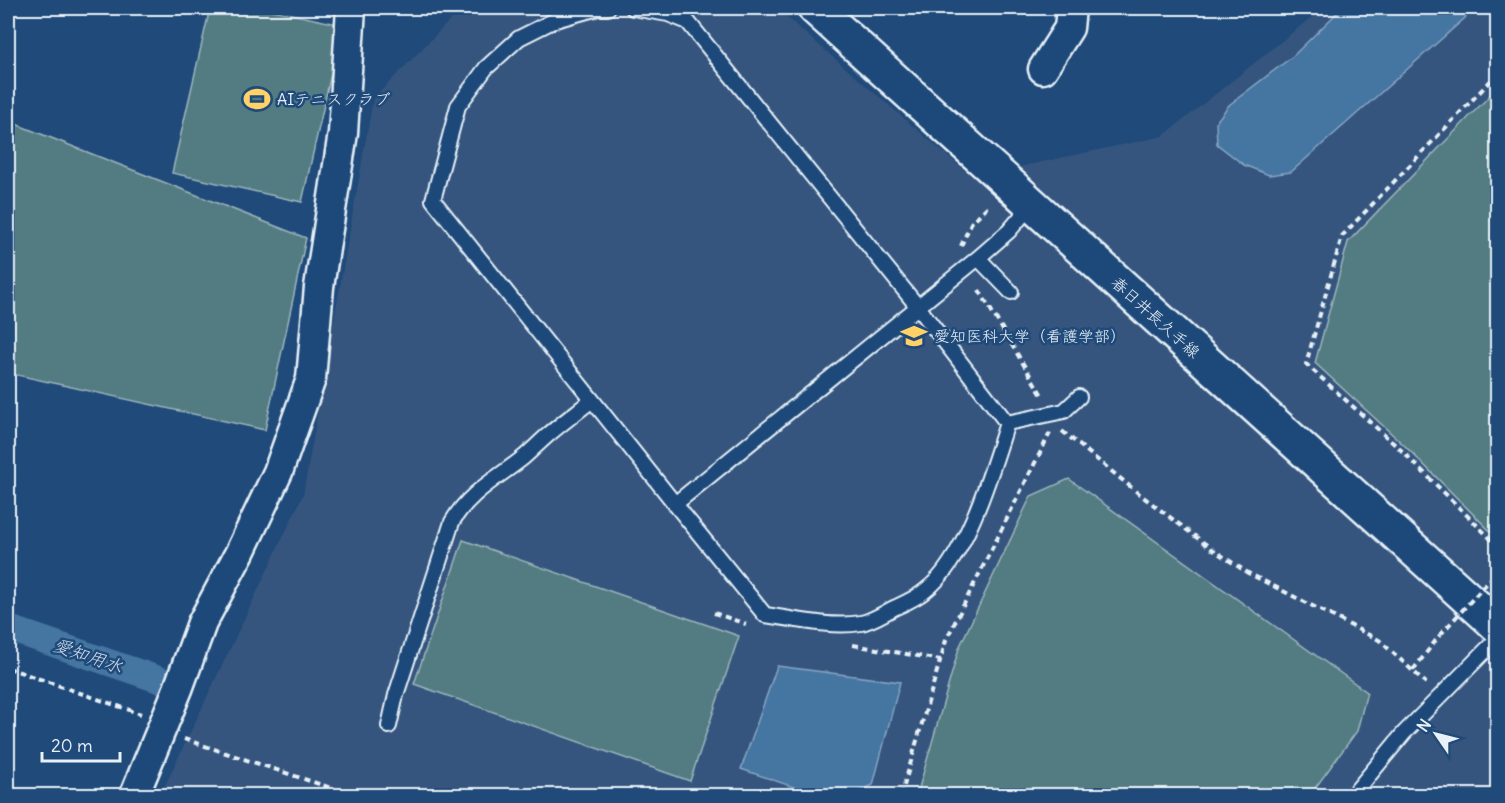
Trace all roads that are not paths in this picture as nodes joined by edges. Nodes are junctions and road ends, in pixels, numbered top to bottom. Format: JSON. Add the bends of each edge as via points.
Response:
{"nodes":[{"id":1,"x":351,"y":8,"type":"edge"},
{"id":2,"x":608,"y":8,"type":"edge"},
{"id":3,"x":633,"y":8,"type":"edge"},
{"id":4,"x":815,"y":8,"type":"edge"},
{"id":5,"x":1071,"y":8,"type":"edge"},
{"id":6,"x":1043,"y":69,"type":"dead end"},
{"id":7,"x":1032,"y":204,"type":"junction"},
{"id":8,"x":978,"y":258,"type":"junction"},
{"id":9,"x":1011,"y":292,"type":"dead end"},
{"id":10,"x":918,"y":307,"type":"junction"},
{"id":11,"x":1078,"y":397,"type":"dead end"},
{"id":12,"x":592,"y":400,"type":"junction"},
{"id":13,"x":1007,"y":423,"type":"junction"},
{"id":14,"x":675,"y":504,"type":"junction"},
{"id":15,"x":1497,"y":626,"type":"edge"},
{"id":16,"x":1497,"y":638,"type":"edge"},
{"id":17,"x":389,"y":726,"type":"dead end"},
{"id":18,"x":134,"y":795,"type":"edge"},
{"id":19,"x":1352,"y":795,"type":"edge"}],
"edges":[{"from":1,"to":18,"type":"street","via":[[344,133],[320,287],[311,380],[278,472],[202,623]]},
{"from":2,"to":12,"type":"lane","via":[[555,20],[519,38],[486,68],[458,106],[433,200]]},
{"from":3,"to":10,"type":"lane","via":[[688,22]]},
{"from":4,"to":7,"type":"main road","name":"春日井長久手線"},
{"from":5,"to":6,"type":"street","via":[[1069,28]]},
{"from":7,"to":8,"type":"lane"},
{"from":7,"to":15,"type":"main road","name":"春日井長久手線"},
{"from":8,"to":9,"type":"lane"},
{"from":8,"to":10,"type":"lane"},
{"from":10,"to":13,"type":"lane"},
{"from":10,"to":14,"type":"lane"},
{"from":11,"to":13,"type":"lane","via":[[1064,411]]},
{"from":12,"to":14,"type":"lane"},
{"from":12,"to":17,"type":"lane","via":[[459,509]]},
{"from":13,"to":14,"type":"lane","via":[[984,493],[955,556],[937,581],[926,591],[861,622],[822,623],[765,615]]},
{"from":16,"to":19,"type":"lane","via":[[1404,733]]}]}
